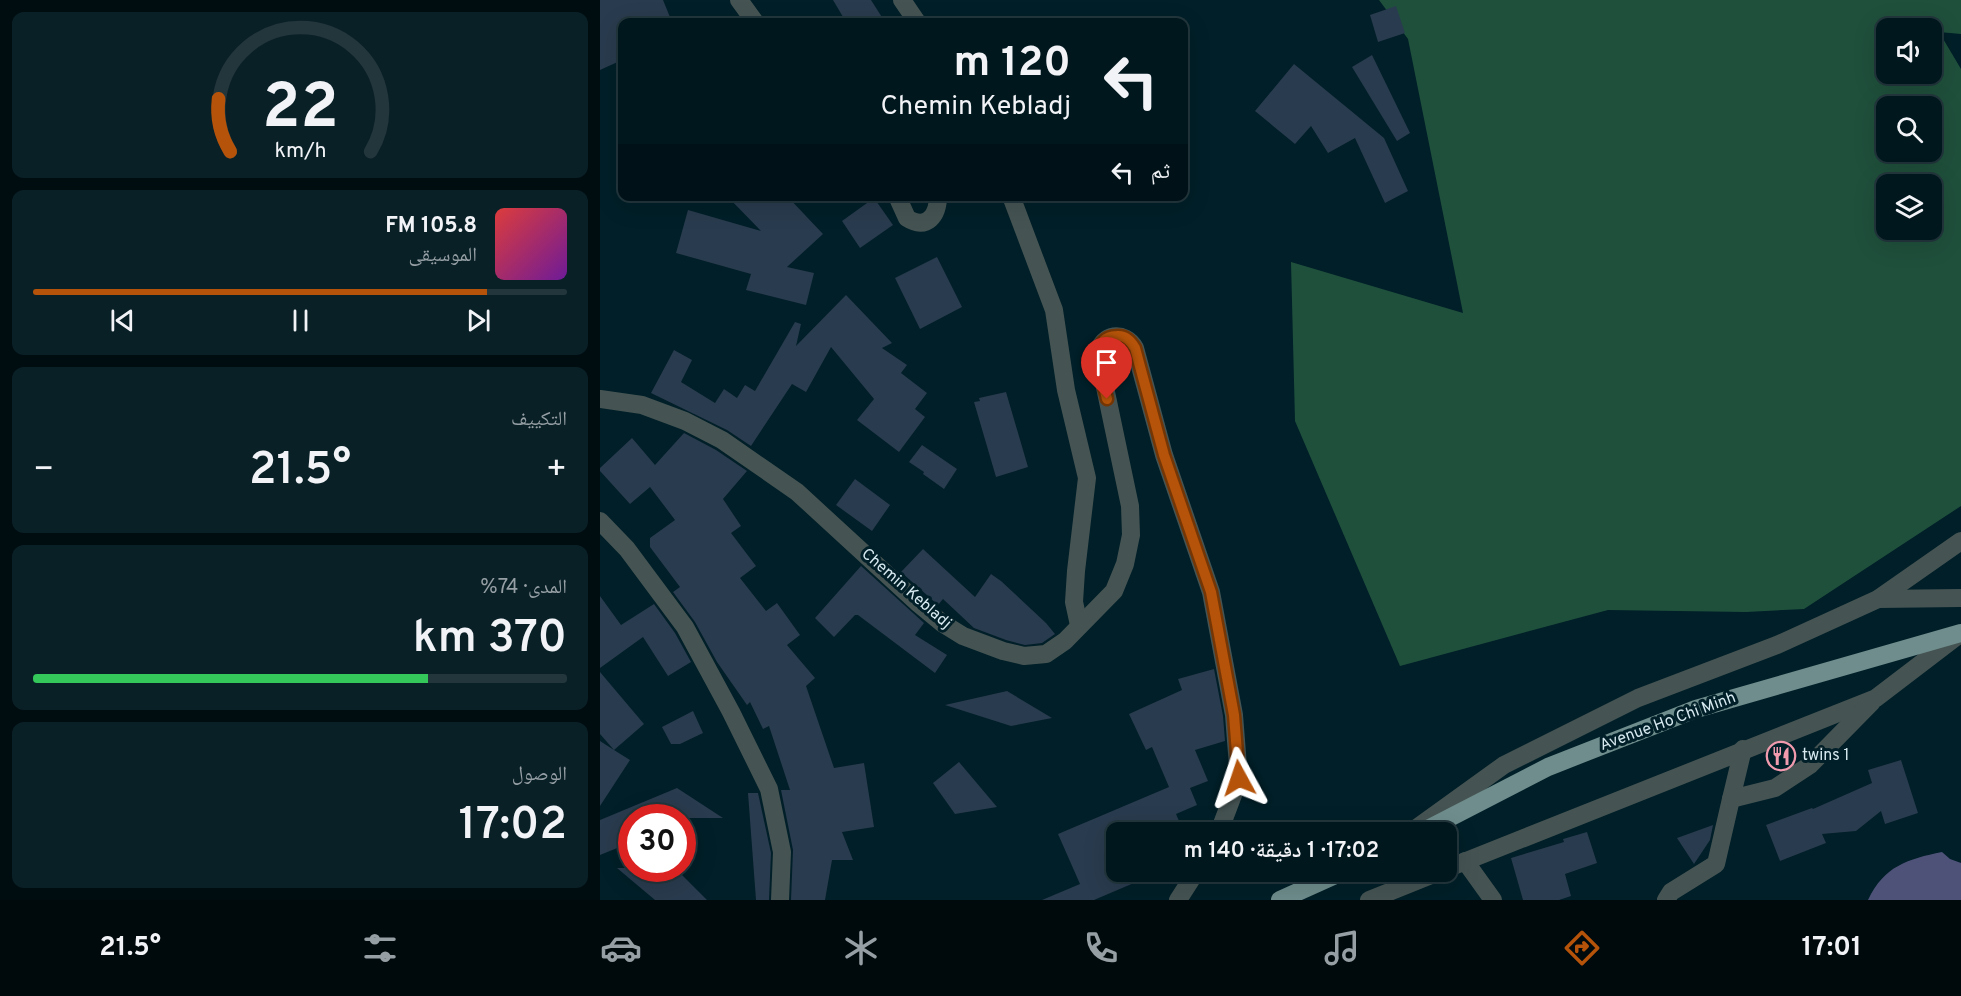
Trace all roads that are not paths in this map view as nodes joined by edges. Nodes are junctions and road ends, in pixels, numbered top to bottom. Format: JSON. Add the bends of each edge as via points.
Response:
{"nodes":[{"id":1,"x":739,"y":0,"type":"edge"},
{"id":2,"x":902,"y":0,"type":"edge"},
{"id":3,"x":752,"y":18,"type":"edge"},
{"id":4,"x":914,"y":18,"type":"edge"},
{"id":5,"x":900,"y":201,"type":"edge"},
{"id":6,"x":938,"y":201,"type":"edge"},
{"id":7,"x":1013,"y":201,"type":"edge"},
{"id":8,"x":600,"y":399,"type":"edge"},
{"id":9,"x":600,"y":521,"type":"edge"},
{"id":10,"x":1961,"y":541,"type":"edge"},
{"id":11,"x":1878,"y":598,"type":"junction"},
{"id":12,"x":1961,"y":598,"type":"edge"},
{"id":13,"x":1079,"y":625,"type":"junction"},
{"id":14,"x":1961,"y":633,"type":"edge"},
{"id":15,"x":1876,"y":698,"type":"junction"},
{"id":16,"x":1743,"y":749,"type":"junction"},
{"id":17,"x":1731,"y":799,"type":"junction"},
{"id":18,"x":1223,"y":822,"type":"edge"},
{"id":19,"x":1426,"y":822,"type":"edge"},
{"id":20,"x":1442,"y":822,"type":"edge"},
{"id":21,"x":1465,"y":861,"type":"junction"},
{"id":22,"x":1457,"y":864,"type":"edge"},
{"id":23,"x":1190,"y":882,"type":"edge"},
{"id":24,"x":1320,"y":882,"type":"edge"},
{"id":25,"x":1414,"y":882,"type":"edge"},
{"id":26,"x":780,"y":900,"type":"edge"},
{"id":27,"x":1178,"y":900,"type":"edge"},
{"id":28,"x":1280,"y":900,"type":"edge"},
{"id":29,"x":1369,"y":900,"type":"edge"},
{"id":30,"x":1493,"y":900,"type":"edge"},
{"id":31,"x":1666,"y":900,"type":"edge"}],
"edges":[{"from":1,"to":3,"type":"street"},
{"from":2,"to":4,"type":"street"},
{"from":5,"to":6,"type":"street","via":[[908,218],[920,222],[935,215]]},
{"from":7,"to":13,"type":"street","via":[[1054,310],[1066,390],[1087,478],[1074,602]]},
{"from":8,"to":13,"type":"street","name":"Chemin Kebladj","via":[[642,405],[722,440],[797,492],[919,604],[963,636],[1024,656],[1046,654]]},
{"from":9,"to":26,"type":"street","via":[[627,549],[685,627],[769,789],[782,852]]},
{"from":10,"to":11,"type":"street"},
{"from":11,"to":12,"type":"street"},
{"from":11,"to":19,"type":"street","via":[[1777,645],[1638,698],[1504,765]]},
{"from":13,"to":18,"type":"street","name":"Chemin Kebladj","via":[[1114,591],[1131,535],[1130,506],[1098,354],[1106,339],[1118,335],[1127,338],[1135,348],[1164,455],[1211,592],[1234,715],[1239,778]]},
{"from":14,"to":15,"type":"street"},
{"from":14,"to":20,"type":"main road","name":"Avenue Ho Chi Minh","via":[[1696,709],[1548,768]]},
{"from":15,"to":16,"type":"street"},
{"from":15,"to":17,"type":"street","via":[[1810,765],[1775,788]]},
{"from":16,"to":17,"type":"street"},
{"from":16,"to":21,"type":"street"},
{"from":17,"to":31,"type":"street","via":[[1716,864],[1671,892]]},
{"from":21,"to":22,"type":"street"},
{"from":21,"to":30,"type":"street"},
{"from":23,"to":27,"type":"street"},
{"from":24,"to":28,"type":"main road"},
{"from":25,"to":29,"type":"street"}]}
